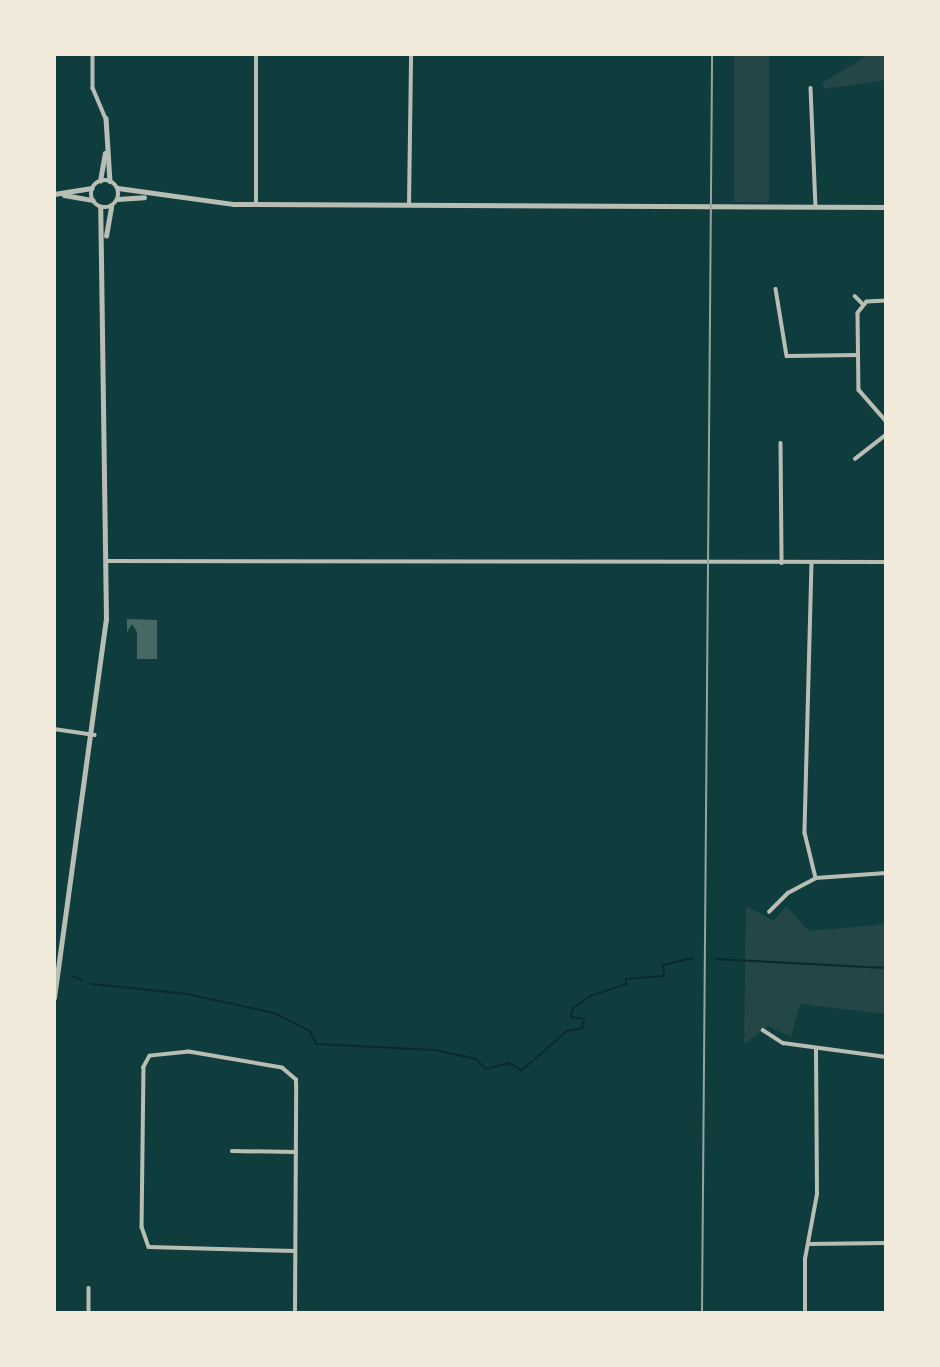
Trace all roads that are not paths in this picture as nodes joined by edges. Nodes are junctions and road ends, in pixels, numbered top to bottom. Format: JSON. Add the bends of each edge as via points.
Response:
{"nodes":[{"id":1,"x":93,"y":54,"type":"edge"},
{"id":2,"x":256,"y":54,"type":"edge"},
{"id":3,"x":411,"y":54,"type":"edge"},
{"id":4,"x":811,"y":88,"type":"dead end"},
{"id":5,"x":106,"y":118,"type":"joint"},
{"id":6,"x":106,"y":148,"type":"junction"},
{"id":7,"x":100,"y":181,"type":"junction"},
{"id":8,"x":110,"y":181,"type":"junction"},
{"id":9,"x":92,"y":188,"type":"junction"},
{"id":10,"x":118,"y":188,"type":"junction"},
{"id":11,"x":57,"y":194,"type":"edge"},
{"id":12,"x":148,"y":196,"type":"junction"},
{"id":13,"x":118,"y":199,"type":"junction"},
{"id":14,"x":93,"y":200,"type":"junction"},
{"id":15,"x":256,"y":204,"type":"junction"},
{"id":16,"x":409,"y":205,"type":"junction"},
{"id":17,"x":111,"y":206,"type":"junction"},
{"id":18,"x":816,"y":206,"type":"junction"},
{"id":19,"x":100,"y":207,"type":"junction"},
{"id":20,"x":886,"y":207,"type":"edge"},
{"id":21,"x":106,"y":240,"type":"junction"},
{"id":22,"x":776,"y":289,"type":"dead end"},
{"id":23,"x":855,"y":296,"type":"dead end"},
{"id":24,"x":886,"y":301,"type":"edge"},
{"id":25,"x":863,"y":304,"type":"junction"},
{"id":26,"x":858,"y":355,"type":"junction"},
{"id":27,"x":886,"y":421,"type":"edge"},
{"id":28,"x":886,"y":435,"type":"edge"},
{"id":29,"x":781,"y":443,"type":"dead end"},
{"id":30,"x":855,"y":459,"type":"dead end"},
{"id":31,"x":106,"y":561,"type":"junction"},
{"id":32,"x":886,"y":562,"type":"edge"},
{"id":33,"x":782,"y":563,"type":"junction"},
{"id":34,"x":812,"y":563,"type":"junction"},
{"id":35,"x":54,"y":729,"type":"edge"},
{"id":36,"x":95,"y":734,"type":"junction"},
{"id":37,"x":886,"y":873,"type":"edge"},
{"id":38,"x":816,"y":878,"type":"junction"},
{"id":39,"x":769,"y":912,"type":"dead end"},
{"id":40,"x":54,"y":998,"type":"edge"},
{"id":41,"x":763,"y":1030,"type":"dead end"},
{"id":42,"x":816,"y":1050,"type":"junction"},
{"id":43,"x":886,"y":1057,"type":"edge"},
{"id":44,"x":232,"y":1151,"type":"dead end"},
{"id":45,"x":296,"y":1152,"type":"junction"},
{"id":46,"x":886,"y":1243,"type":"edge"},
{"id":47,"x":808,"y":1244,"type":"junction"},
{"id":48,"x":295,"y":1251,"type":"junction"},
{"id":49,"x":89,"y":1288,"type":"dead end"},
{"id":50,"x":89,"y":1313,"type":"edge"},
{"id":51,"x":295,"y":1313,"type":"edge"},
{"id":52,"x":804,"y":1313,"type":"edge"}],
"edges":[{"from":1,"to":5,"type":"street","via":[[93,88]]},
{"from":2,"to":15,"type":"street"},
{"from":3,"to":16,"type":"street"},
{"from":4,"to":18,"type":"street"},
{"from":5,"to":6,"type":"street"},
{"from":6,"to":7,"type":"street"},
{"from":6,"to":8,"type":"street"},
{"from":7,"to":8,"type":"street"},
{"from":7,"to":9,"type":"street"},
{"from":8,"to":10,"type":"street"},
{"from":9,"to":11,"type":"street"},
{"from":9,"to":14,"type":"street"},
{"from":10,"to":12,"type":"street"},
{"from":10,"to":13,"type":"street"},
{"from":11,"to":14,"type":"street"},
{"from":12,"to":13,"type":"street"},
{"from":12,"to":15,"type":"street"},
{"from":13,"to":17,"type":"street"},
{"from":14,"to":19,"type":"street"},
{"from":15,"to":16,"type":"street"},
{"from":16,"to":18,"type":"street"},
{"from":17,"to":19,"type":"street"},
{"from":17,"to":21,"type":"street"},
{"from":18,"to":20,"type":"street"},
{"from":19,"to":21,"type":"street"},
{"from":21,"to":31,"type":"street"},
{"from":22,"to":26,"type":"street","via":[[787,356]]},
{"from":23,"to":25,"type":"street"},
{"from":24,"to":25,"type":"street"},
{"from":25,"to":26,"type":"street"},
{"from":26,"to":27,"type":"street","via":[[859,390]]},
{"from":28,"to":30,"type":"street"},
{"from":29,"to":33,"type":"street"},
{"from":31,"to":33,"type":"street"},
{"from":31,"to":36,"type":"street"},
{"from":32,"to":34,"type":"street"},
{"from":33,"to":34,"type":"street"},
{"from":34,"to":38,"type":"street","via":[[805,833]]},
{"from":35,"to":36,"type":"street"},
{"from":36,"to":40,"type":"street"},
{"from":37,"to":38,"type":"street"},
{"from":38,"to":39,"type":"street","via":[[788,892]]},
{"from":41,"to":42,"type":"street","via":[[783,1043]]},
{"from":42,"to":43,"type":"street"},
{"from":42,"to":47,"type":"street","via":[[817,1194]]},
{"from":44,"to":45,"type":"street"},
{"from":45,"to":48,"type":"street"},
{"from":45,"to":48,"type":"street","via":[[296,1086],[287,1070],[189,1052],[156,1053],[146,1061],[142,1227],[149,1247]]},
{"from":46,"to":47,"type":"street"},
{"from":47,"to":52,"type":"street"},
{"from":48,"to":51,"type":"street"},
{"from":49,"to":50,"type":"street"}]}
